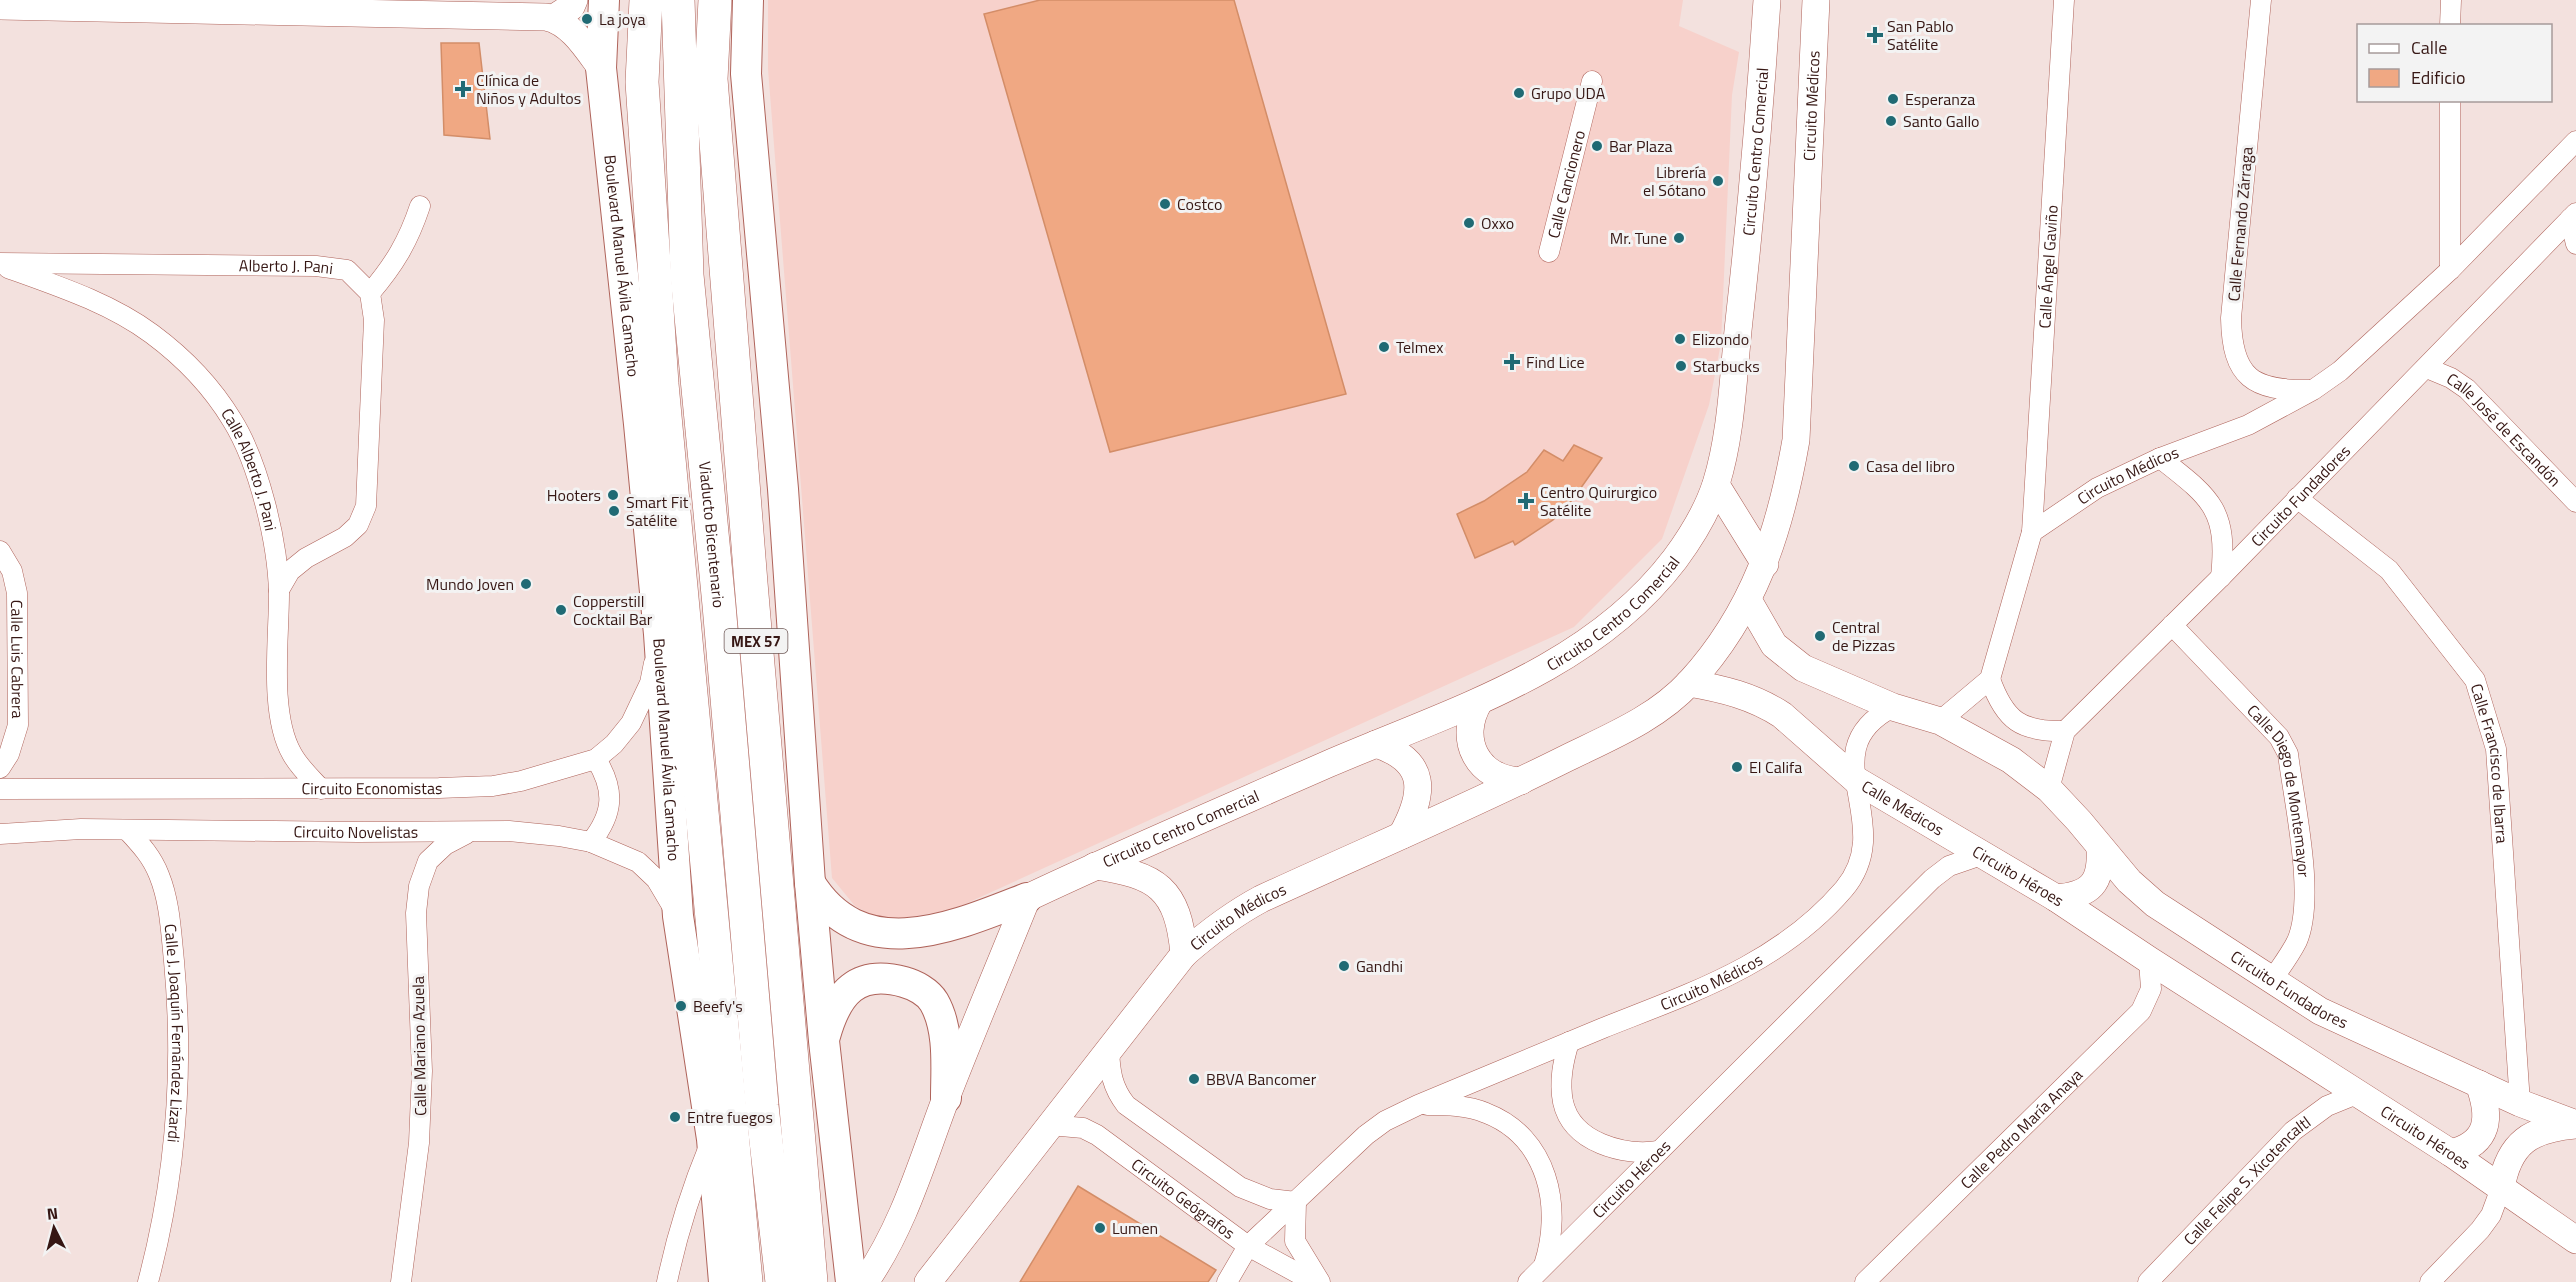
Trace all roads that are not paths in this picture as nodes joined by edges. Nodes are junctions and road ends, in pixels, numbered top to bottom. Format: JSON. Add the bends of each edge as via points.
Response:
{"nodes":[{"id":1,"x":574,"y":0,"type":"edge"},
{"id":2,"x":604,"y":0,"type":"edge"},
{"id":3,"x":645,"y":0,"type":"edge"},
{"id":4,"x":678,"y":0,"type":"edge"},
{"id":5,"x":715,"y":0,"type":"edge"},
{"id":6,"x":748,"y":0,"type":"edge"},
{"id":7,"x":1767,"y":0,"type":"edge"},
{"id":8,"x":1816,"y":0,"type":"edge"},
{"id":9,"x":2064,"y":0,"type":"edge"},
{"id":10,"x":2261,"y":0,"type":"edge"},
{"id":11,"x":2451,"y":0,"type":"edge"},
{"id":12,"x":0,"y":6,"type":"edge"},
{"id":13,"x":554,"y":18,"type":"junction"},
{"id":14,"x":2450,"y":24,"type":"edge"},
{"id":15,"x":601,"y":68,"type":"junction"},
{"id":16,"x":1592,"y":81,"type":"dead end"},
{"id":17,"x":2450,"y":102,"type":"edge"},
{"id":18,"x":2576,"y":141,"type":"edge"},
{"id":19,"x":420,"y":206,"type":"dead end"},
{"id":20,"x":2573,"y":216,"type":"edge"},
{"id":21,"x":2576,"y":244,"type":"edge"},
{"id":22,"x":1549,"y":252,"type":"dead end"},
{"id":23,"x":0,"y":264,"type":"edge"},
{"id":24,"x":2450,"y":270,"type":"junction"},
{"id":25,"x":369,"y":294,"type":"junction"},
{"id":26,"x":2427,"y":368,"type":"junction"},
{"id":27,"x":2313,"y":390,"type":"junction"},
{"id":28,"x":2160,"y":458,"type":"junction"},
{"id":29,"x":1716,"y":485,"type":"junction"},
{"id":30,"x":2297,"y":498,"type":"junction"},
{"id":31,"x":2576,"y":502,"type":"edge"},
{"id":32,"x":2032,"y":532,"type":"junction"},
{"id":33,"x":0,"y":550,"type":"edge"},
{"id":34,"x":1765,"y":564,"type":"junction"},
{"id":35,"x":2222,"y":577,"type":"junction"},
{"id":36,"x":279,"y":590,"type":"junction"},
{"id":37,"x":1748,"y":600,"type":"junction"},
{"id":38,"x":2172,"y":625,"type":"junction"},
{"id":39,"x":659,"y":634,"type":"junction"},
{"id":40,"x":1990,"y":679,"type":"junction"},
{"id":41,"x":1689,"y":684,"type":"junction"},
{"id":42,"x":1479,"y":702,"type":"junction"},
{"id":43,"x":1893,"y":707,"type":"junction"},
{"id":44,"x":1940,"y":721,"type":"junction"},
{"id":45,"x":2065,"y":731,"type":"junction"},
{"id":46,"x":1376,"y":744,"type":"junction"},
{"id":47,"x":596,"y":759,"type":"junction"},
{"id":48,"x":0,"y":768,"type":"edge"},
{"id":49,"x":1856,"y":780,"type":"junction"},
{"id":50,"x":1521,"y":781,"type":"junction"},
{"id":51,"x":0,"y":789,"type":"edge"},
{"id":52,"x":321,"y":789,"type":"junction"},
{"id":53,"x":2049,"y":789,"type":"junction"},
{"id":54,"x":128,"y":831,"type":"junction"},
{"id":55,"x":469,"y":833,"type":"junction"},
{"id":56,"x":0,"y":834,"type":"edge"},
{"id":57,"x":1402,"y":835,"type":"junction"},
{"id":58,"x":591,"y":842,"type":"junction"},
{"id":59,"x":2100,"y":848,"type":"junction"},
{"id":60,"x":1981,"y":855,"type":"junction"},
{"id":61,"x":1095,"y":866,"type":"junction"},
{"id":62,"x":810,"y":883,"type":"junction"},
{"id":63,"x":1028,"y":898,"type":"junction"},
{"id":64,"x":2056,"y":898,"type":"junction"},
{"id":65,"x":678,"y":916,"type":"junction"},
{"id":66,"x":1184,"y":954,"type":"junction"},
{"id":67,"x":2149,"y":960,"type":"junction"},
{"id":68,"x":2272,"y":980,"type":"junction"},
{"id":69,"x":824,"y":1041,"type":"junction"},
{"id":70,"x":1569,"y":1042,"type":"junction"},
{"id":71,"x":1109,"y":1050,"type":"junction"},
{"id":72,"x":2479,"y":1084,"type":"junction"},
{"id":73,"x":2360,"y":1093,"type":"junction"},
{"id":74,"x":946,"y":1098,"type":"junction"},
{"id":75,"x":2520,"y":1103,"type":"junction"},
{"id":76,"x":1418,"y":1105,"type":"junction"},
{"id":77,"x":1050,"y":1125,"type":"junction"},
{"id":78,"x":2576,"y":1125,"type":"edge"},
{"id":79,"x":712,"y":1139,"type":"junction"},
{"id":80,"x":1659,"y":1151,"type":"junction"},
{"id":81,"x":2451,"y":1153,"type":"junction"},
{"id":82,"x":2501,"y":1188,"type":"junction"},
{"id":83,"x":1296,"y":1202,"type":"junction"},
{"id":84,"x":2576,"y":1240,"type":"edge"},
{"id":85,"x":1248,"y":1246,"type":"junction"},
{"id":86,"x":1543,"y":1266,"type":"junction"},
{"id":87,"x":148,"y":1282,"type":"edge"},
{"id":88,"x":401,"y":1282,"type":"edge"},
{"id":89,"x":667,"y":1282,"type":"edge"},
{"id":90,"x":724,"y":1282,"type":"edge"},
{"id":91,"x":746,"y":1282,"type":"edge"},
{"id":92,"x":782,"y":1282,"type":"edge"},
{"id":93,"x":811,"y":1282,"type":"edge"},
{"id":94,"x":851,"y":1282,"type":"edge"},
{"id":95,"x":865,"y":1282,"type":"edge"},
{"id":96,"x":928,"y":1282,"type":"edge"},
{"id":97,"x":1227,"y":1282,"type":"edge"},
{"id":98,"x":1314,"y":1282,"type":"edge"},
{"id":99,"x":1320,"y":1282,"type":"edge"},
{"id":100,"x":1528,"y":1282,"type":"edge"},
{"id":101,"x":1865,"y":1282,"type":"edge"},
{"id":102,"x":2148,"y":1282,"type":"edge"},
{"id":103,"x":2430,"y":1282,"type":"edge"}],
"edges":[{"from":1,"to":13,"type":"main road","via":[[571,8]]},
{"from":2,"to":15,"type":"main road","name":"Boulevard Manuel Ávila Camacho"},
{"from":3,"to":91,"type":"highway","name":"Boulevard Manuel Ávila Camacho","via":[[642,82],[662,384]]},
{"from":4,"to":92,"type":"highway","name":"Viaducto Bicentenario","via":[[687,275],[762,1106]]},
{"from":5,"to":93,"type":"highway","number":"MEX 57","via":[[711,79]]},
{"from":6,"to":62,"type":"main road","via":[[746,74],[784,498]]},
{"from":7,"to":29,"type":"main road","name":"Circuito Centro Comercial","via":[[1741,305],[1728,427]]},
{"from":8,"to":34,"type":"main road","name":"Circuito Médicos","via":[[1797,440],[1786,496]]},
{"from":9,"to":32,"type":"street","name":"Calle Ángel Gaviño"},
{"from":10,"to":27,"type":"street","name":"Calle Fernando Zárraga","via":[[2231,344],[2236,361],[2259,384],[2281,391]]},
{"from":11,"to":14,"type":"street"},
{"from":12,"to":13,"type":"main road"},
{"from":13,"to":15,"type":"main road","via":[[580,40]]},
{"from":15,"to":39,"type":"main road","name":"Boulevard Manuel Ávila Camacho"},
{"from":16,"to":22,"type":"street","name":"Calle Cancionero"},
{"from":17,"to":24,"type":"street"},
{"from":18,"to":24,"type":"street","name":"Circuito Médicos"},
{"from":19,"to":25,"type":"street","via":[[409,238],[392,267]]},
{"from":20,"to":21,"type":"street"},
{"from":20,"to":26,"type":"street","name":"Circuito Fundadores"},
{"from":23,"to":25,"type":"street","name":"Alberto J. Pani","via":[[316,266],[347,270]]},
{"from":23,"to":36,"type":"street","name":"Calle Alberto J. Pani","via":[[124,317],[152,334],[198,374],[233,420],[256,474],[271,531]]},
{"from":24,"to":27,"type":"street","name":"Circuito Médicos","via":[[2340,371]]},
{"from":25,"to":36,"type":"street","via":[[374,320],[366,507],[358,525],[290,571]]},
{"from":26,"to":30,"type":"street","name":"Circuito Fundadores"},
{"from":26,"to":31,"type":"street","name":"Calle José de Escandón","via":[[2467,389]]},
{"from":27,"to":28,"type":"street","name":"Circuito Médicos","via":[[2248,425]]},
{"from":28,"to":32,"type":"street","name":"Circuito Médicos","via":[[2097,488]]},
{"from":28,"to":35,"type":"street","via":[[2215,509],[2224,537]]},
{"from":29,"to":34,"type":"main road"},
{"from":29,"to":42,"type":"main road","name":"Circuito Centro Comercial","via":[[1684,547],[1632,608],[1592,640]]},
{"from":30,"to":35,"type":"street","name":"Circuito Fundadores"},
{"from":30,"to":75,"type":"street","name":"Calle Francisco de Ibarra","via":[[2388,570],[2475,680],[2496,749]]},
{"from":32,"to":40,"type":"street"},
{"from":33,"to":48,"type":"street","name":"Calle Luis Cabrera","via":[[12,571],[17,593],[18,714],[15,742]]},
{"from":34,"to":37,"type":"main road","name":"Circuito Médicos"},
{"from":35,"to":38,"type":"street","name":"Circuito Fundadores"},
{"from":36,"to":52,"type":"street","name":"Calle Alberto J. Pani","via":[[279,713],[283,735],[293,756]]},
{"from":37,"to":41,"type":"main road","name":"Circuito Médicos","via":[[1722,645]]},
{"from":37,"to":43,"type":"main road","via":[[1774,645],[1788,658]]},
{"from":38,"to":45,"type":"street","name":"Circuito Fundadores"},
{"from":38,"to":68,"type":"street","name":"Calle Diego de Montemayor","via":[[2279,737],[2288,754],[2305,880],[2305,912],[2297,940]]},
{"from":39,"to":47,"type":"street","name":"Circuito Economistas","via":[[650,683],[631,723]]},
{"from":39,"to":65,"type":"main road","name":"Boulevard Manuel Ávila Camacho"},
{"from":40,"to":44,"type":"street"},
{"from":40,"to":45,"type":"street","via":[[1999,703],[2016,722],[2040,731]]},
{"from":41,"to":49,"type":"main road","via":[[1726,690],[1769,706]]},
{"from":41,"to":50,"type":"main road","name":"Circuito Médicos","via":[[1644,719]]},
{"from":42,"to":46,"type":"main road","name":"Circuito Centro Comercial"},
{"from":42,"to":50,"type":"main road","via":[[1469,734],[1475,756],[1500,778]]},
{"from":43,"to":44,"type":"main road"},
{"from":43,"to":49,"type":"street","name":"Circuito Médicos","via":[[1869,722],[1859,736],[1854,760]]},
{"from":44,"to":53,"type":"main road","name":"Circuito Fundadores","via":[[2011,760]]},
{"from":45,"to":53,"type":"street","name":"Circuito Fundadores"},
{"from":46,"to":57,"type":"main road","via":[[1397,753],[1415,773],[1418,798]]},
{"from":46,"to":61,"type":"main road","name":"Circuito Centro Comercial"},
{"from":47,"to":52,"type":"street","name":"Circuito Economistas","via":[[493,786]]},
{"from":47,"to":58,"type":"street","via":[[610,798],[604,825]]},
{"from":49,"to":60,"type":"main road","name":"Calle Médicos"},
{"from":49,"to":70,"type":"street","name":"Circuito Médicos","via":[[1865,824],[1858,866],[1846,886],[1811,922],[1731,976]]},
{"from":50,"to":57,"type":"main road","name":"Circuito Médicos"},
{"from":51,"to":52,"type":"street","name":"Circuito Economistas"},
{"from":53,"to":59,"type":"main road","name":"Circuito Fundadores"},
{"from":54,"to":55,"type":"street","name":"Circuito Novelistas"},
{"from":54,"to":56,"type":"street","name":"Circuito Novelistas","via":[[81,829]]},
{"from":54,"to":87,"type":"street","name":"Calle J. Joaquín Fernández Lizardi","via":[[148,852],[159,876],[169,913],[179,1014],[176,1117],[161,1228]]},
{"from":55,"to":58,"type":"street","name":"Circuito Novelistas","via":[[509,831]]},
{"from":55,"to":88,"type":"street","name":"Calle Mariano Azuela","via":[[445,845],[428,861],[419,886],[416,913],[421,1107]]},
{"from":57,"to":66,"type":"main road","name":"Circuito Médicos","via":[[1252,903]]},
{"from":58,"to":65,"type":"street","name":"Circuito Novelistas","via":[[638,862],[656,879]]},
{"from":59,"to":64,"type":"main road","via":[[2098,873],[2088,891],[2076,897]]},
{"from":59,"to":68,"type":"main road","name":"Circuito Fundadores","via":[[2155,904]]},
{"from":60,"to":64,"type":"main road","name":"Circuito Héroes"},
{"from":60,"to":80,"type":"street","name":"Circuito Héroes","via":[[1949,866],[1932,879]]},
{"from":61,"to":63,"type":"main road","name":"Circuito Centro Comercial"},
{"from":61,"to":66,"type":"main road","via":[[1142,875],[1156,885],[1175,909]]},
{"from":62,"to":63,"type":"main road","via":[[826,904],[847,921],[894,934],[937,931]]},
{"from":62,"to":69,"type":"main road"},
{"from":63,"to":74,"type":"main road"},
{"from":64,"to":67,"type":"main road","name":"Circuito Héroes"},
{"from":65,"to":79,"type":"main road","name":"Boulevard Manuel Ávila Camacho"},
{"from":66,"to":71,"type":"main road","name":"Circuito Médicos"},
{"from":67,"to":73,"type":"main road","name":"Circuito Héroes"},
{"from":67,"to":101,"type":"street","name":"Calle Pedro María Anaya","via":[[2151,989],[2141,1011]]},
{"from":68,"to":72,"type":"main road","name":"Circuito Fundadores","via":[[2320,1011]]},
{"from":69,"to":74,"type":"main road","via":[[832,1010],[848,990],[866,980],[890,978],[915,985],[934,1001],[942,1023]]},
{"from":69,"to":94,"type":"main road"},
{"from":70,"to":76,"type":"street","name":"Circuito Médicos"},
{"from":70,"to":80,"type":"street","via":[[1562,1084],[1563,1104],[1572,1121],[1591,1138],[1616,1150]]},
{"from":71,"to":77,"type":"main road","name":"Circuito Médicos"},
{"from":71,"to":83,"type":"street","via":[[1110,1076],[1126,1106],[1240,1187],[1270,1199]]},
{"from":72,"to":75,"type":"main road","name":"Circuito Fundadores"},
{"from":72,"to":81,"type":"main road","via":[[2487,1111],[2484,1128],[2468,1147]]},
{"from":73,"to":81,"type":"main road","name":"Circuito Héroes"},
{"from":73,"to":102,"type":"street","name":"Calle Felipe S. Xicotencaltl","via":[[2327,1106],[2293,1131]]},
{"from":74,"to":95,"type":"main road","via":[[912,1192]]},
{"from":75,"to":78,"type":"main road","name":"Circuito Fundadores"},
{"from":76,"to":83,"type":"street","name":"Circuito Médicos","via":[[1366,1135]]},
{"from":76,"to":86,"type":"street","via":[[1486,1112],[1512,1127],[1535,1152],[1549,1181],[1552,1200],[1550,1240]]},
{"from":77,"to":85,"type":"street","name":"Circuito Geógrafos","via":[[1083,1128],[1097,1135]]},
{"from":77,"to":96,"type":"main road","name":"Circuito Médicos"},
{"from":78,"to":82,"type":"main road","via":[[2537,1131],[2527,1138],[2510,1159]]},
{"from":79,"to":89,"type":"street","via":[[676,1235]]},
{"from":79,"to":90,"type":"main road","name":"Boulevard Manuel Ávila Camacho"},
{"from":80,"to":86,"type":"street","name":"Circuito Héroes"},
{"from":81,"to":82,"type":"main road","name":"Circuito Héroes"},
{"from":82,"to":84,"type":"main road","name":"Circuito Héroes"},
{"from":82,"to":103,"type":"street","via":[[2492,1215]]},
{"from":83,"to":85,"type":"street","name":"Circuito Médicos"},
{"from":83,"to":99,"type":"street","via":[[1295,1241]]},
{"from":85,"to":97,"type":"street","name":"Circuito Médicos"},
{"from":85,"to":98,"type":"street","name":"Circuito Geógrafos"},
{"from":86,"to":100,"type":"street","name":"Circuito Héroes"}]}
